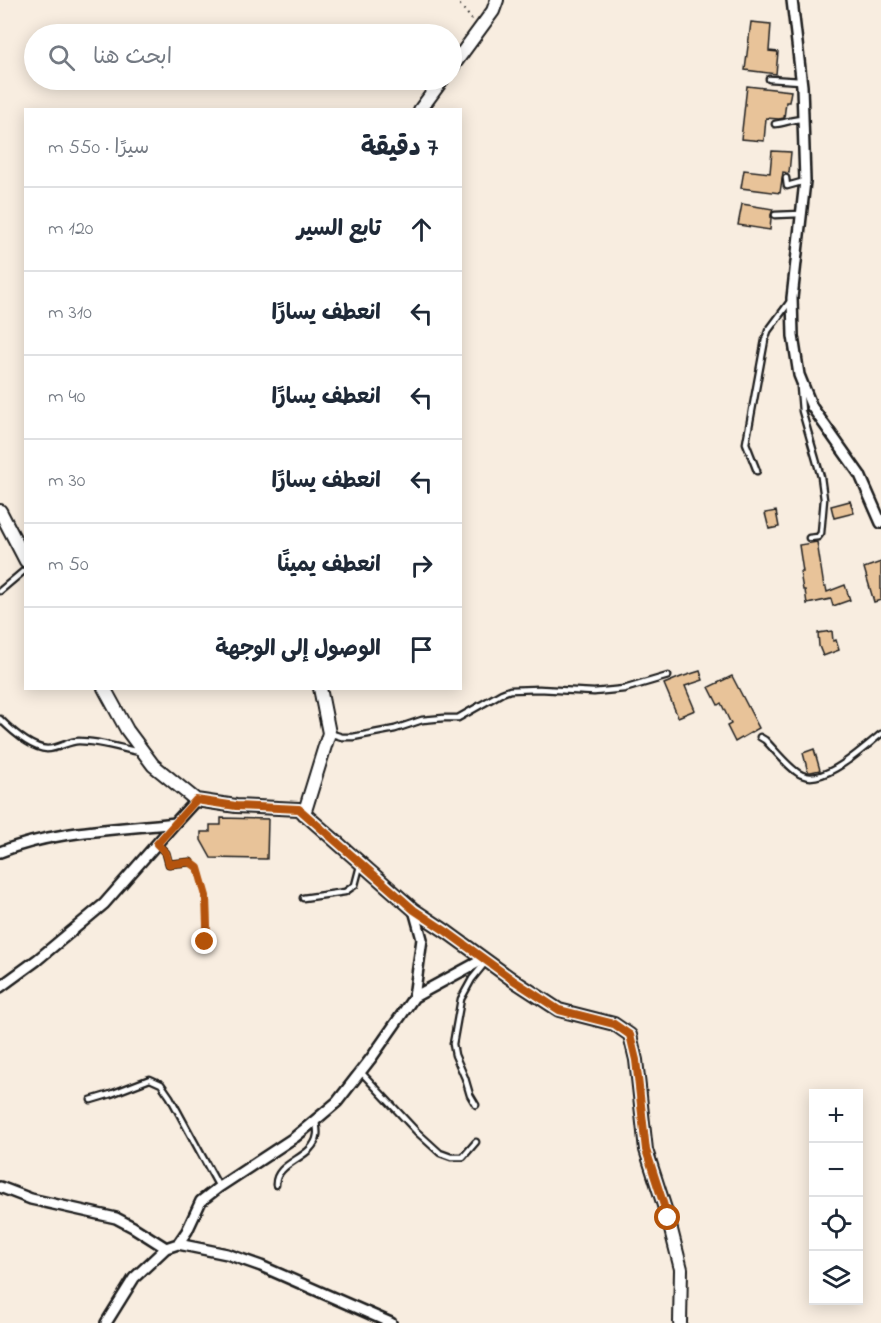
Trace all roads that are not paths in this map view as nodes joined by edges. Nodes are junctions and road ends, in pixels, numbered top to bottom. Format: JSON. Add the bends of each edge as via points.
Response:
{"nodes":[{"id":1,"x":497,"y":0,"type":"edge"},
{"id":2,"x":792,"y":0,"type":"edge"},
{"id":3,"x":462,"y":53,"type":"edge"},
{"id":4,"x":769,"y":79,"type":"dead end"},
{"id":5,"x":801,"y":81,"type":"junction"},
{"id":6,"x":435,"y":90,"type":"edge"},
{"id":7,"x":421,"y":108,"type":"edge"},
{"id":8,"x":803,"y":118,"type":"junction"},
{"id":9,"x":775,"y":123,"type":"dead end"},
{"id":10,"x":786,"y":178,"type":"dead end"},
{"id":11,"x":805,"y":181,"type":"junction"},
{"id":12,"x":801,"y":214,"type":"junction"},
{"id":13,"x":776,"y":215,"type":"dead end"},
{"id":14,"x":792,"y":298,"type":"junction"},
{"id":15,"x":800,"y":375,"type":"junction"},
{"id":16,"x":757,"y":471,"type":"dead end"},
{"id":17,"x":0,"y":511,"type":"edge"},
{"id":18,"x":881,"y":523,"type":"edge"},
{"id":19,"x":809,"y":538,"type":"dead end"},
{"id":20,"x":24,"y":557,"type":"edge"},
{"id":21,"x":24,"y":571,"type":"edge"},
{"id":22,"x":0,"y":591,"type":"edge"},
{"id":23,"x":668,"y":676,"type":"dead end"},
{"id":24,"x":105,"y":690,"type":"edge"},
{"id":25,"x":320,"y":690,"type":"edge"},
{"id":26,"x":0,"y":719,"type":"edge"},
{"id":27,"x":329,"y":733,"type":"junction"},
{"id":28,"x":881,"y":734,"type":"edge"},
{"id":29,"x":760,"y":737,"type":"dead end"},
{"id":30,"x":145,"y":754,"type":"junction"},
{"id":31,"x":196,"y":800,"type":"junction"},
{"id":32,"x":304,"y":813,"type":"junction"},
{"id":33,"x":175,"y":823,"type":"junction"},
{"id":34,"x":157,"y":844,"type":"junction"},
{"id":35,"x":0,"y":852,"type":"edge"},
{"id":36,"x":190,"y":862,"type":"road end"},
{"id":37,"x":361,"y":863,"type":"junction"},
{"id":38,"x":303,"y":898,"type":"dead end"},
{"id":39,"x":414,"y":910,"type":"junction"},
{"id":40,"x":486,"y":960,"type":"junction"},
{"id":41,"x":0,"y":987,"type":"edge"},
{"id":42,"x":414,"y":997,"type":"junction"},
{"id":43,"x":361,"y":1072,"type":"junction"},
{"id":44,"x":91,"y":1100,"type":"dead end"},
{"id":45,"x":476,"y":1104,"type":"dead end"},
{"id":46,"x":316,"y":1120,"type":"junction"},
{"id":47,"x":476,"y":1142,"type":"dead end"},
{"id":48,"x":276,"y":1185,"type":"dead end"},
{"id":49,"x":0,"y":1186,"type":"edge"},
{"id":50,"x":219,"y":1187,"type":"junction"},
{"id":51,"x":178,"y":1244,"type":"junction"},
{"id":52,"x":166,"y":1248,"type":"junction"},
{"id":53,"x":106,"y":1323,"type":"edge"},
{"id":54,"x":391,"y":1323,"type":"edge"},
{"id":55,"x":680,"y":1323,"type":"edge"}],
"edges":[{"from":1,"to":3,"type":"street"},
{"from":2,"to":5,"type":"street"},
{"from":4,"to":5,"type":"lane"},
{"from":5,"to":8,"type":"street"},
{"from":6,"to":7,"type":"street"},
{"from":8,"to":9,"type":"lane"},
{"from":8,"to":11,"type":"street"},
{"from":10,"to":11,"type":"lane","via":[[787,186]]},
{"from":11,"to":12,"type":"street"},
{"from":12,"to":13,"type":"lane"},
{"from":12,"to":14,"type":"street"},
{"from":14,"to":15,"type":"street"},
{"from":14,"to":16,"type":"lane","via":[[765,340],[746,443]]},
{"from":15,"to":18,"type":"street","via":[[812,407],[860,475]]},
{"from":15,"to":19,"type":"lane","via":[[802,411],[825,499],[821,533]]},
{"from":17,"to":20,"type":"street"},
{"from":21,"to":22,"type":"lane"},
{"from":23,"to":27,"type":"lane","via":[[594,692],[510,690],[458,718],[423,720],[353,737]]},
{"from":24,"to":30,"type":"street"},
{"from":25,"to":27,"type":"street"},
{"from":26,"to":30,"type":"lane","via":[[36,746],[48,749],[76,740]]},
{"from":27,"to":32,"type":"street"},
{"from":28,"to":29,"type":"lane","via":[[832,772],[810,778],[799,775]]},
{"from":30,"to":31,"type":"street"},
{"from":31,"to":32,"type":"street","via":[[299,809]]},
{"from":31,"to":33,"type":"street"},
{"from":32,"to":37,"type":"street"},
{"from":33,"to":34,"type":"street"},
{"from":33,"to":35,"type":"street","via":[[54,836]]},
{"from":34,"to":36,"type":"lane","via":[[166,853],[169,864]]},
{"from":34,"to":41,"type":"street","via":[[104,904]]},
{"from":37,"to":38,"type":"lane","via":[[355,885],[345,892]]},
{"from":37,"to":39,"type":"street"},
{"from":39,"to":40,"type":"street"},
{"from":39,"to":42,"type":"street","via":[[422,939]]},
{"from":40,"to":42,"type":"street"},
{"from":40,"to":45,"type":"lane","via":[[461,999],[453,1044]]},
{"from":40,"to":55,"type":"street","via":[[559,1010],[614,1024],[630,1035],[646,1150],[681,1269]]},
{"from":42,"to":43,"type":"street"},
{"from":43,"to":46,"type":"street","via":[[337,1102]]},
{"from":43,"to":47,"type":"lane","via":[[440,1153],[463,1157]]},
{"from":44,"to":50,"type":"lane","via":[[144,1080],[161,1084]]},
{"from":46,"to":48,"type":"lane","via":[[317,1136],[309,1150],[282,1169]]},
{"from":46,"to":50,"type":"street"},
{"from":49,"to":52,"type":"street","via":[[31,1199],[116,1218]]},
{"from":50,"to":51,"type":"street","via":[[201,1201]]},
{"from":51,"to":52,"type":"street"},
{"from":51,"to":54,"type":"street","via":[[261,1266]]},
{"from":52,"to":53,"type":"street","via":[[134,1278]]}]}
